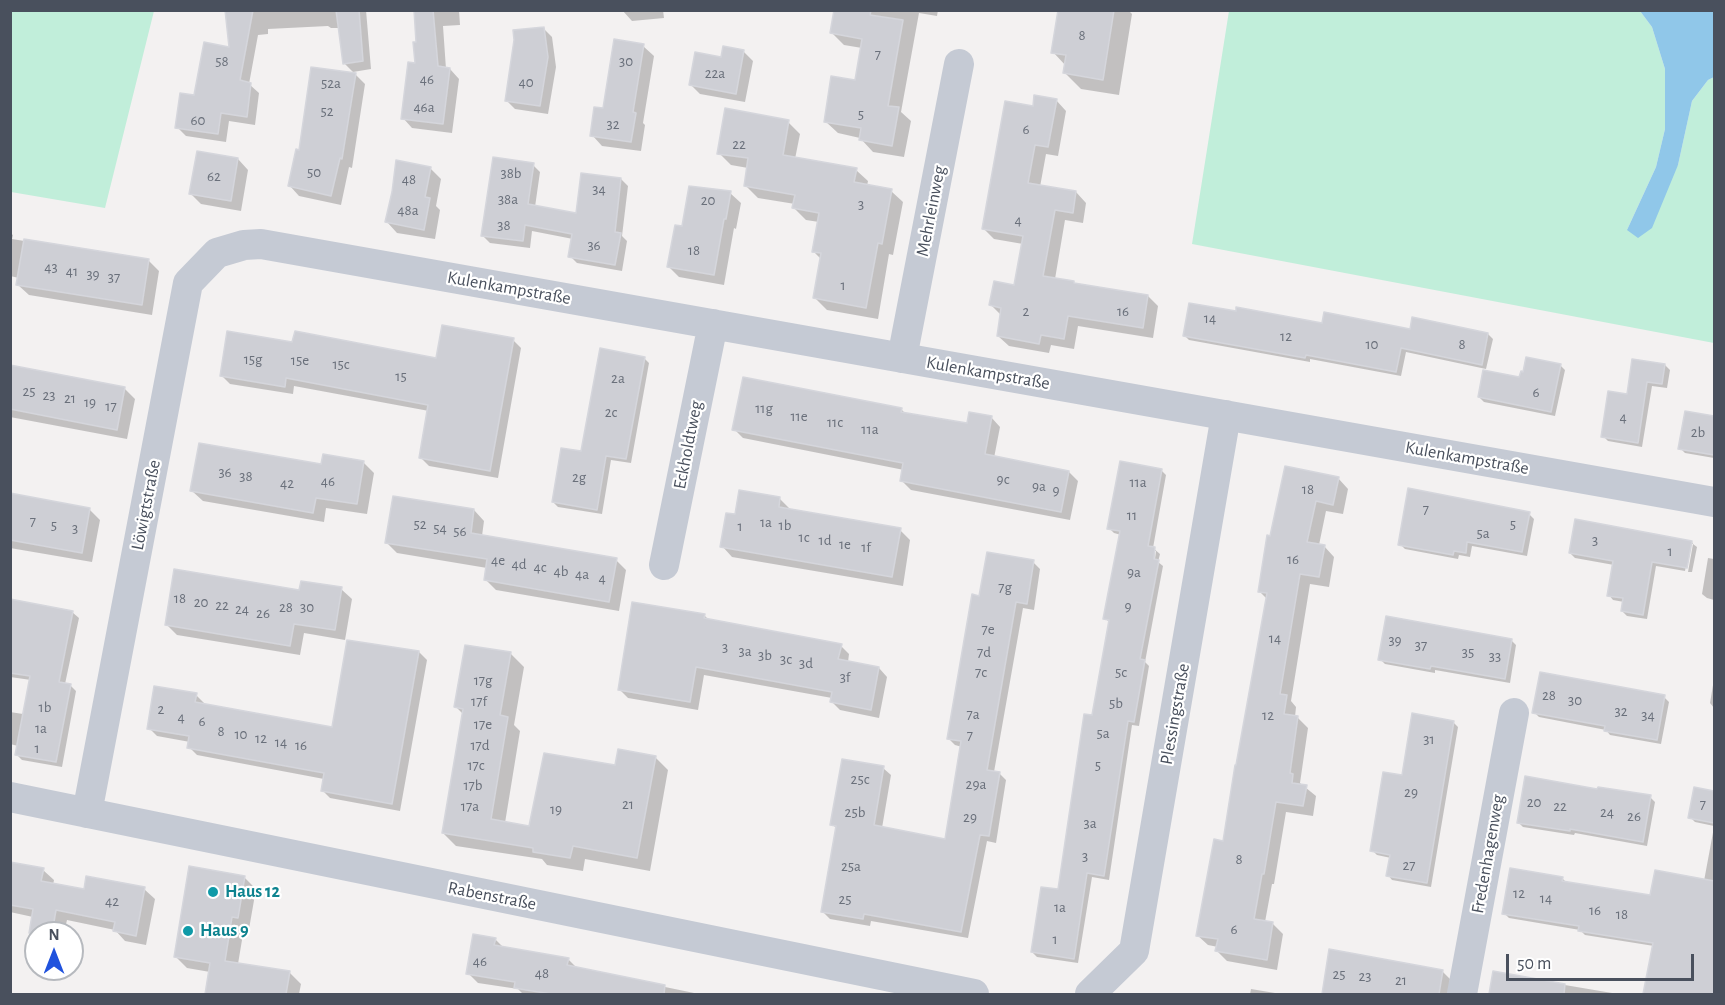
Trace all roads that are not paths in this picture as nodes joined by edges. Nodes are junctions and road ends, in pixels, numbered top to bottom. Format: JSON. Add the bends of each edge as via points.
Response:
{"nodes":[{"id":1,"x":959,"y":64,"type":"dead end"},
{"id":2,"x":261,"y":244,"type":"joint"},
{"id":3,"x":713,"y":324,"type":"junction"},
{"id":4,"x":902,"y":358,"type":"junction"},
{"id":5,"x":1226,"y":415,"type":"junction"},
{"id":6,"x":1714,"y":502,"type":"edge"},
{"id":7,"x":664,"y":565,"type":"dead end"},
{"id":8,"x":1514,"y":713,"type":"dead end"},
{"id":9,"x":10,"y":797,"type":"edge"},
{"id":10,"x":87,"y":813,"type":"junction"},
{"id":11,"x":974,"y":994,"type":"edge"},
{"id":12,"x":1090,"y":994,"type":"edge"},
{"id":13,"x":1462,"y":994,"type":"edge"}],
"edges":[{"from":1,"to":4,"type":"street","name":"Mehrleinweg"},
{"from":2,"to":3,"type":"street","name":"Kulenkampstraße"},
{"from":2,"to":10,"type":"street","name":"Löwigtstraße","via":[[217,252],[188,283]]},
{"from":3,"to":4,"type":"street","name":"Kulenkampstraße"},
{"from":3,"to":7,"type":"street","name":"Eckholdtweg"},
{"from":4,"to":5,"type":"street","name":"Kulenkampstraße"},
{"from":5,"to":6,"type":"street","name":"Kulenkampstraße"},
{"from":5,"to":12,"type":"street","name":"Plessingstraße","via":[[1134,951]]},
{"from":8,"to":13,"type":"street","name":"Fredenhagenweg"},
{"from":9,"to":10,"type":"street","name":"Rabenstraße"},
{"from":10,"to":11,"type":"street","name":"Rabenstraße"}]}
